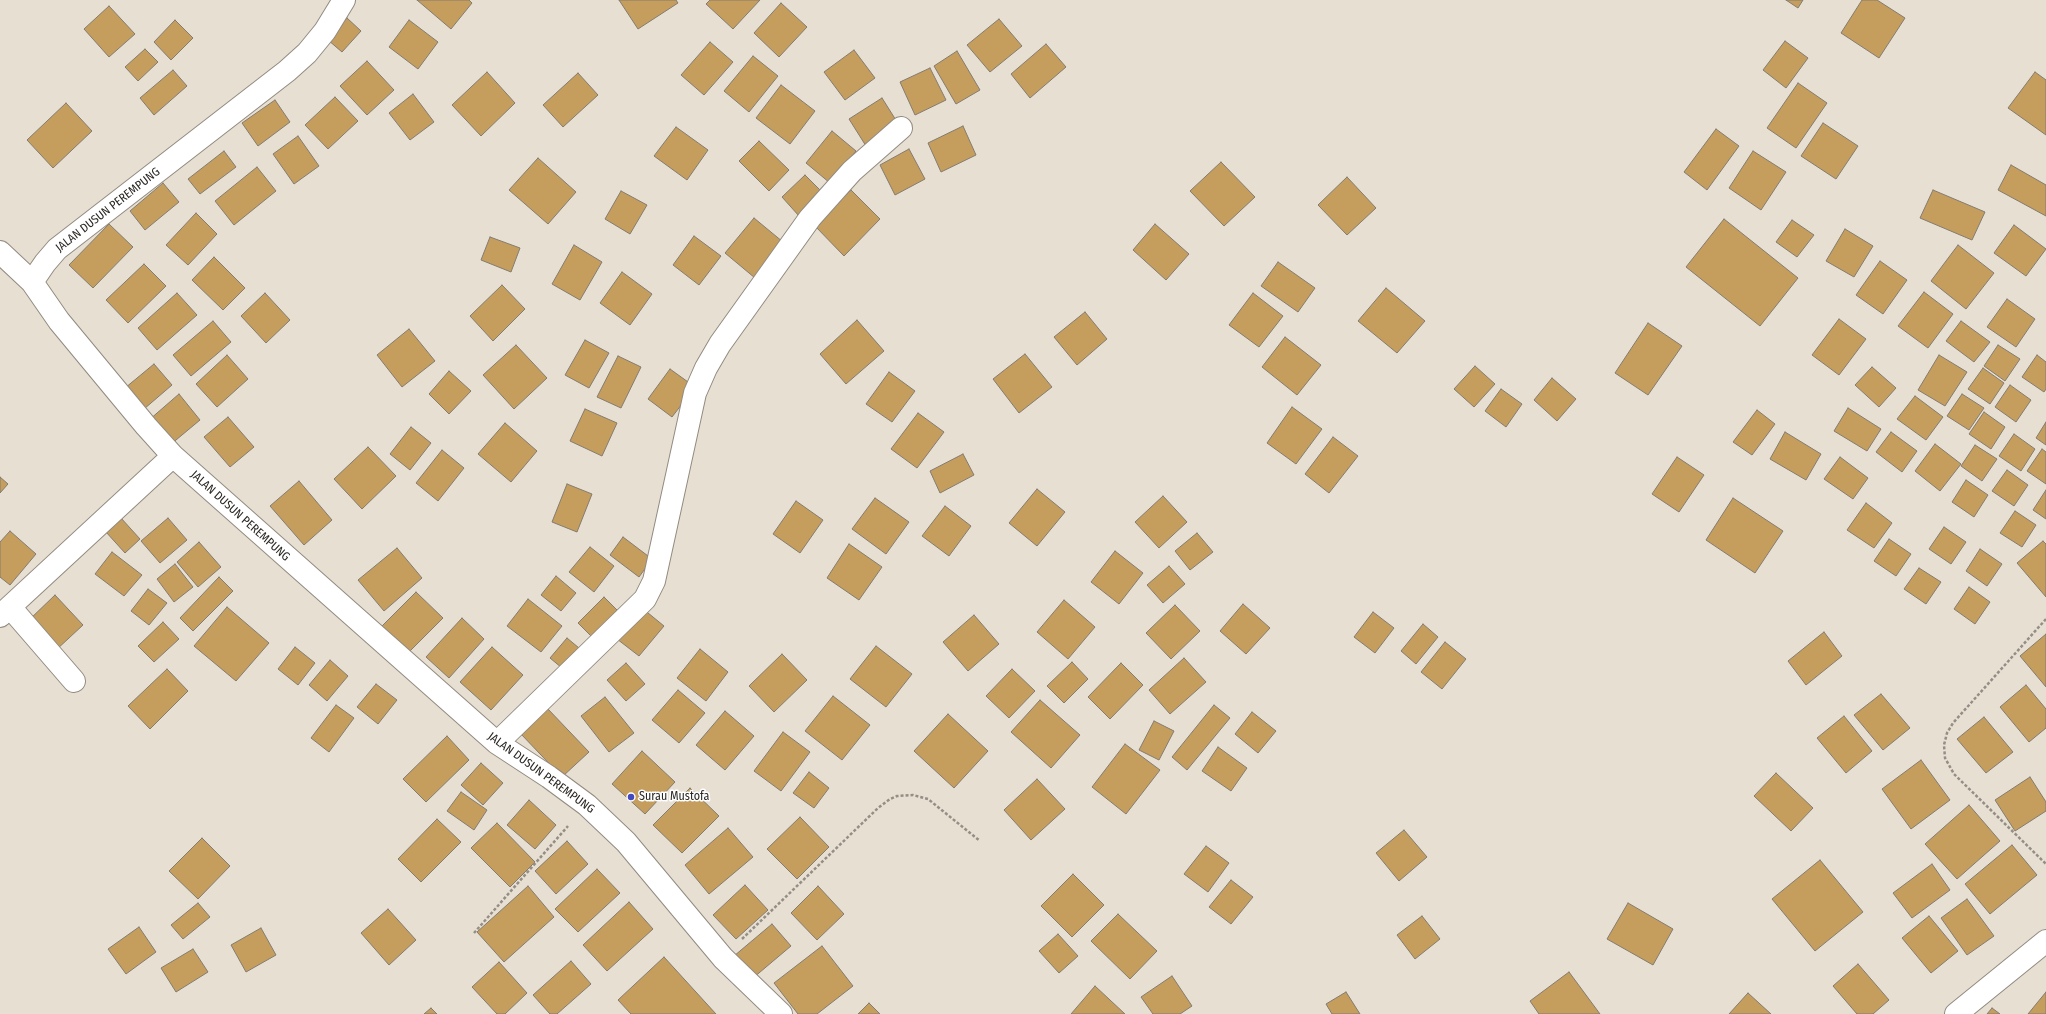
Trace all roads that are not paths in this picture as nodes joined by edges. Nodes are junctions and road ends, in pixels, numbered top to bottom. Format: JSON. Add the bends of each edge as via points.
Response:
{"nodes":[{"id":1,"x":344,"y":0,"type":"edge"},
{"id":2,"x":901,"y":128,"type":"dead end"},
{"id":3,"x":0,"y":252,"type":"edge"},
{"id":4,"x":32,"y":282,"type":"junction"},
{"id":5,"x":173,"y":456,"type":"junction"},
{"id":6,"x":5,"y":611,"type":"edge"},
{"id":7,"x":74,"y":680,"type":"dead end"},
{"id":8,"x":497,"y":744,"type":"junction"},
{"id":9,"x":2046,"y":941,"type":"edge"},
{"id":10,"x":781,"y":1014,"type":"edge"},
{"id":11,"x":1956,"y":1014,"type":"edge"}],
"edges":[{"from":1,"to":4,"type":"street","name":"JALAN DUSUN PEREMPUNG","via":[[325,31],[307,53],[58,249]]},
{"from":2,"to":8,"type":"street","via":[[852,171],[810,218],[720,344],[706,368],[692,406],[654,581],[645,599]]},
{"from":3,"to":4,"type":"street"},
{"from":4,"to":5,"type":"street","name":"JALAN DUSUN PEREMPUNG","via":[[59,321]]},
{"from":5,"to":6,"type":"street"},
{"from":5,"to":8,"type":"street","name":"JALAN DUSUN PEREMPUNG"},
{"from":6,"to":7,"type":"street"},
{"from":8,"to":10,"type":"street","name":"JALAN DUSUN PEREMPUNG","via":[[587,804],[626,842],[722,958]]},
{"from":9,"to":11,"type":"street"}]}
